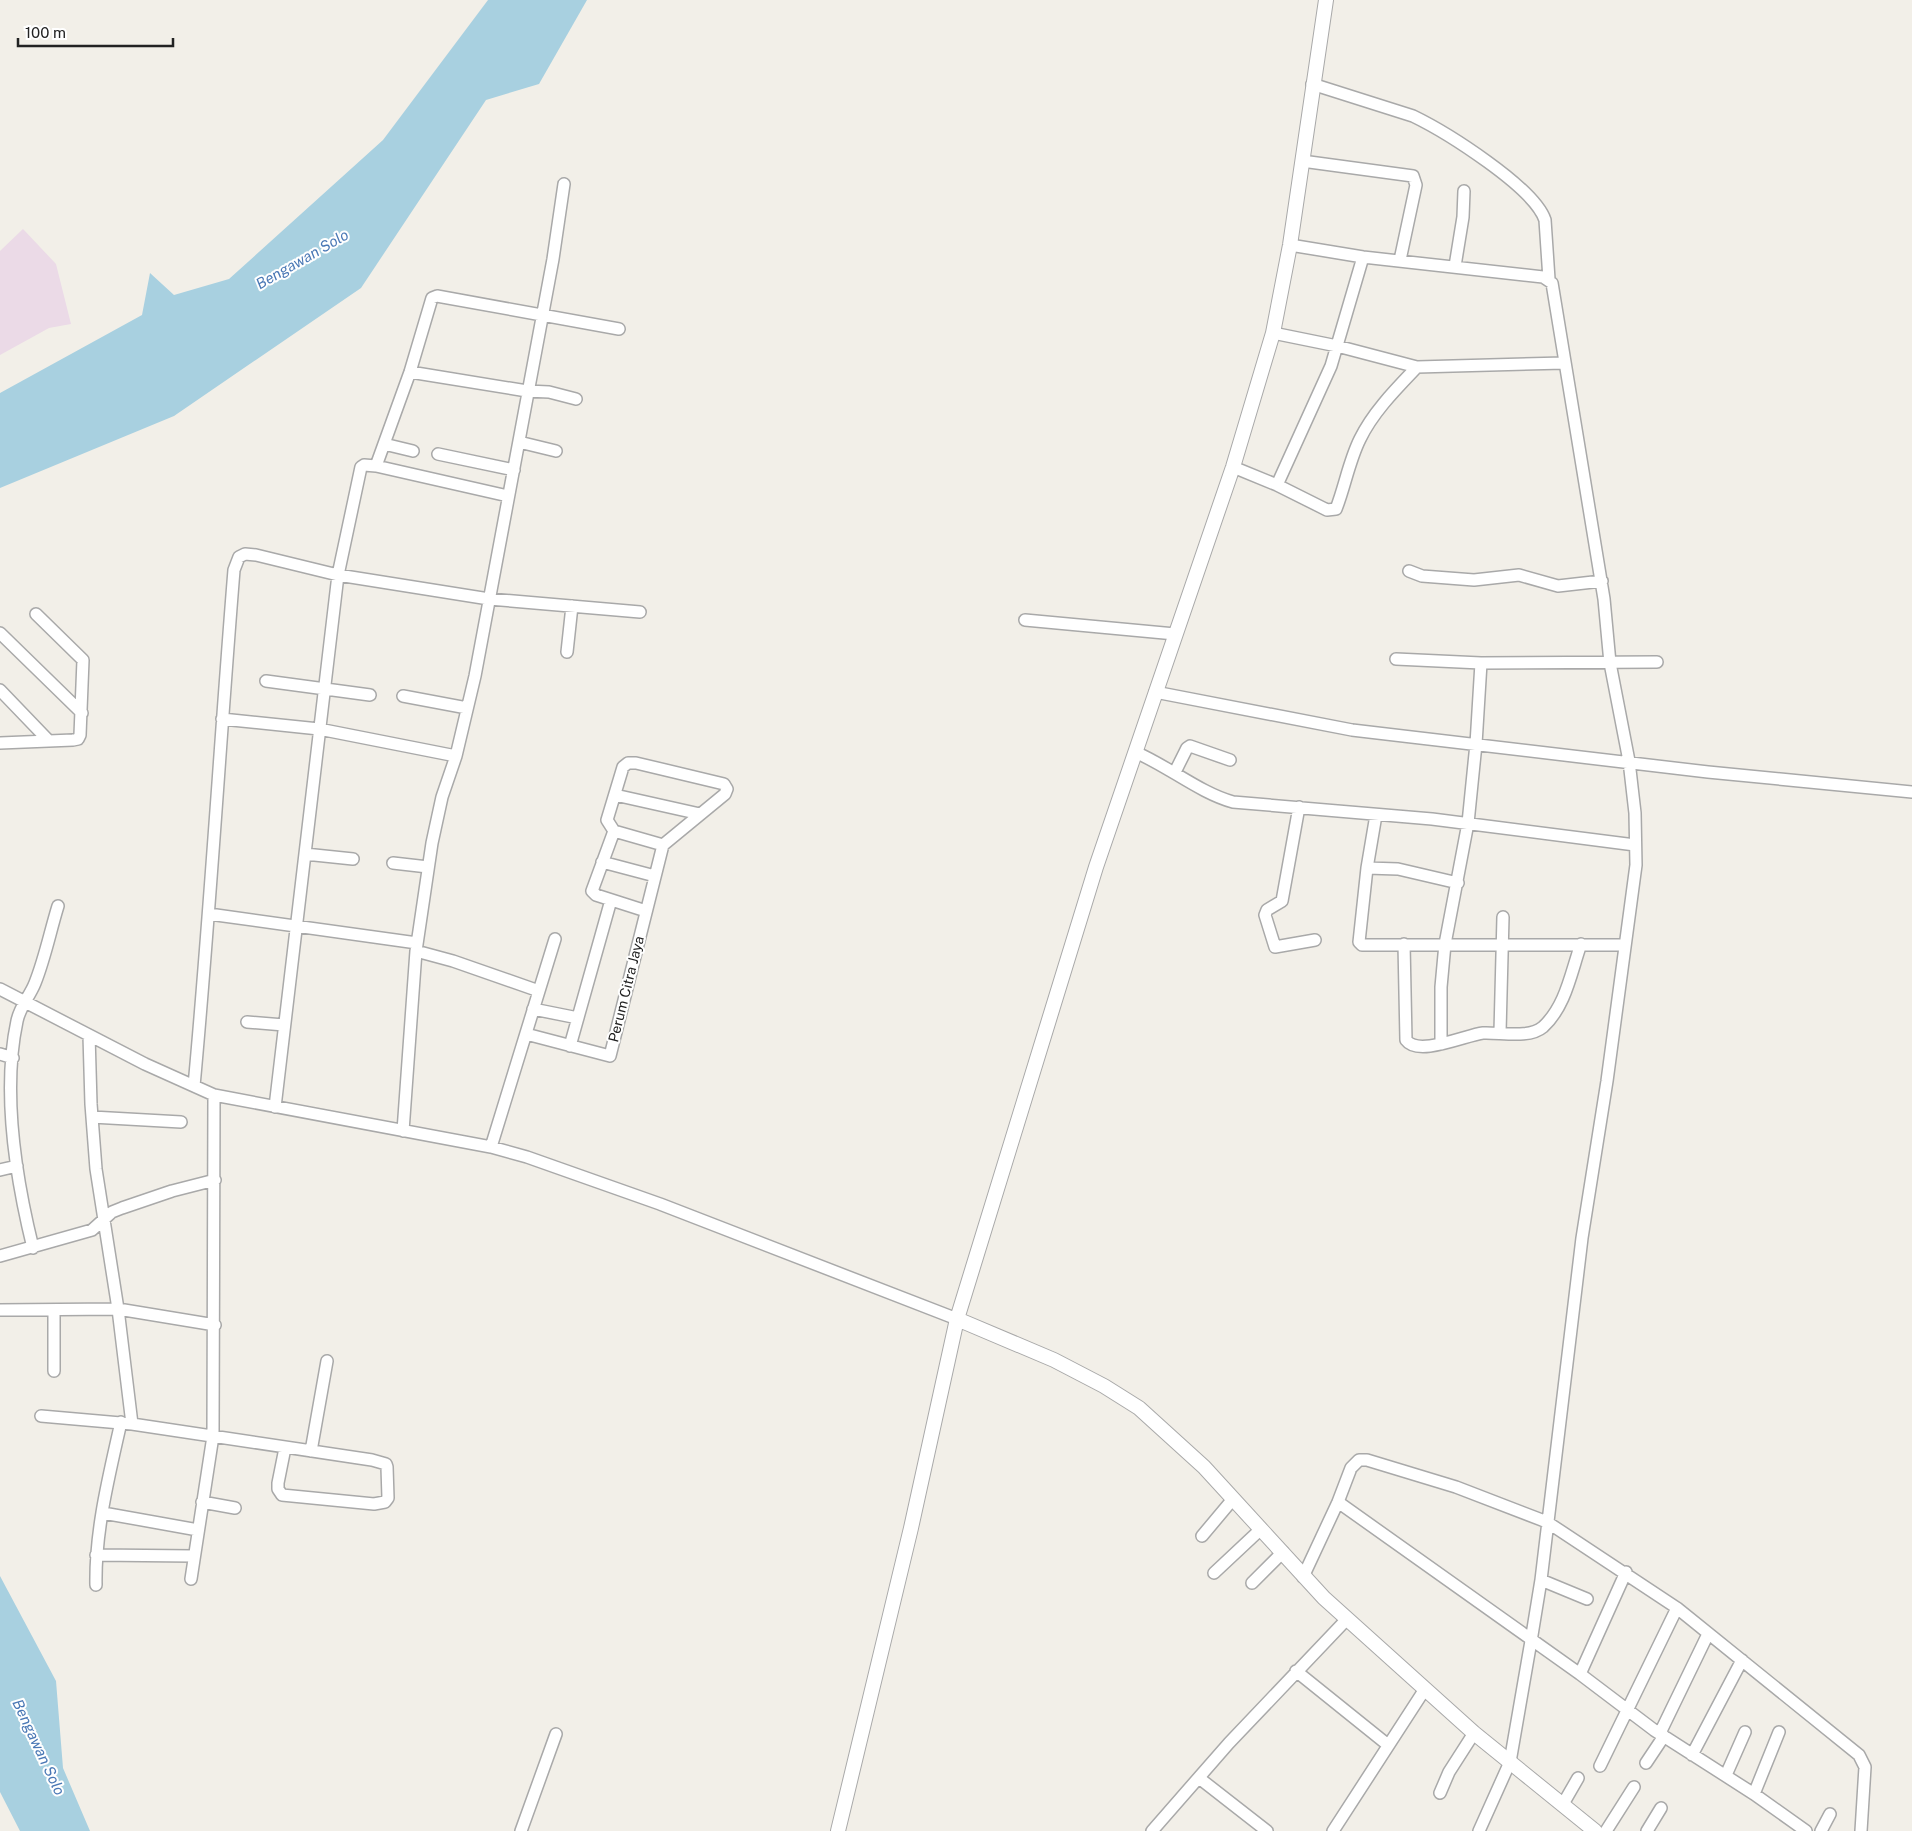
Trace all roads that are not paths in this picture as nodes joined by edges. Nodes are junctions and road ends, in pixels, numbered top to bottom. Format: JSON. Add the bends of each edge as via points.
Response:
{"nodes":[{"id":1,"x":1326,"y":0,"type":"edge"},
{"id":2,"x":1312,"y":84,"type":"junction"},
{"id":3,"x":1302,"y":161,"type":"junction"},
{"id":4,"x":564,"y":184,"type":"dead end"},
{"id":5,"x":1464,"y":191,"type":"dead end"},
{"id":6,"x":1290,"y":245,"type":"junction"},
{"id":7,"x":1364,"y":257,"type":"junction"},
{"id":8,"x":1400,"y":260,"type":"junction"},
{"id":9,"x":1455,"y":266,"type":"junction"},
{"id":10,"x":1549,"y":279,"type":"junction"},
{"id":11,"x":542,"y":316,"type":"junction"},
{"id":12,"x":619,"y":329,"type":"dead end"},
{"id":13,"x":1273,"y":333,"type":"junction"},
{"id":14,"x":1337,"y":346,"type":"junction"},
{"id":15,"x":1564,"y":363,"type":"junction"},
{"id":16,"x":1417,"y":367,"type":"junction"},
{"id":17,"x":410,"y":372,"type":"junction"},
{"id":18,"x":527,"y":391,"type":"junction"},
{"id":19,"x":576,"y":399,"type":"dead end"},
{"id":20,"x":519,"y":442,"type":"junction"},
{"id":21,"x":384,"y":444,"type":"junction"},
{"id":22,"x":413,"y":451,"type":"dead end"},
{"id":23,"x":556,"y":451,"type":"dead end"},
{"id":24,"x":438,"y":454,"type":"dead end"},
{"id":25,"x":376,"y":466,"type":"junction"},
{"id":26,"x":1233,"y":467,"type":"junction"},
{"id":27,"x":514,"y":470,"type":"junction"},
{"id":28,"x":1278,"y":484,"type":"junction"},
{"id":29,"x":508,"y":496,"type":"junction"},
{"id":30,"x":1409,"y":571,"type":"dead end"},
{"id":31,"x":338,"y":575,"type":"junction"},
{"id":32,"x":1602,"y":581,"type":"junction"},
{"id":33,"x":489,"y":599,"type":"junction"},
{"id":34,"x":572,"y":606,"type":"junction"},
{"id":35,"x":640,"y":612,"type":"dead end"},
{"id":36,"x":36,"y":614,"type":"dead end"},
{"id":37,"x":1025,"y":620,"type":"dead end"},
{"id":38,"x":0,"y":633,"type":"edge"},
{"id":39,"x":1175,"y":634,"type":"junction"},
{"id":40,"x":567,"y":652,"type":"dead end"},
{"id":41,"x":1396,"y":659,"type":"dead end"},
{"id":42,"x":1657,"y":662,"type":"dead end"},
{"id":43,"x":1610,"y":663,"type":"junction"},
{"id":44,"x":1481,"y":664,"type":"junction"},
{"id":45,"x":266,"y":681,"type":"dead end"},
{"id":46,"x":0,"y":690,"type":"edge"},
{"id":47,"x":323,"y":690,"type":"junction"},
{"id":48,"x":1155,"y":692,"type":"junction"},
{"id":49,"x":370,"y":695,"type":"dead end"},
{"id":50,"x":404,"y":696,"type":"dead end"},
{"id":51,"x":466,"y":708,"type":"junction"},
{"id":52,"x":82,"y":713,"type":"junction"},
{"id":53,"x":222,"y":719,"type":"junction"},
{"id":54,"x":319,"y":729,"type":"junction"},
{"id":55,"x":49,"y":741,"type":"junction"},
{"id":56,"x":0,"y":743,"type":"edge"},
{"id":57,"x":1476,"y":744,"type":"junction"},
{"id":58,"x":1135,"y":752,"type":"junction"},
{"id":59,"x":456,"y":756,"type":"junction"},
{"id":60,"x":1230,"y":760,"type":"dead end"},
{"id":61,"x":1630,"y":761,"type":"junction"},
{"id":62,"x":1175,"y":772,"type":"junction"},
{"id":63,"x":1912,"y":792,"type":"edge"},
{"id":64,"x":615,"y":795,"type":"junction"},
{"id":65,"x":1299,"y":807,"type":"junction"},
{"id":66,"x":700,"y":814,"type":"junction"},
{"id":67,"x":1376,"y":815,"type":"junction"},
{"id":68,"x":1468,"y":823,"type":"junction"},
{"id":69,"x":614,"y":831,"type":"junction"},
{"id":70,"x":1635,"y":845,"type":"junction"},
{"id":71,"x":663,"y":846,"type":"junction"},
{"id":72,"x":305,"y":854,"type":"junction"},
{"id":73,"x":353,"y":859,"type":"dead end"},
{"id":74,"x":602,"y":862,"type":"junction"},
{"id":75,"x":393,"y":863,"type":"dead end"},
{"id":76,"x":428,"y":867,"type":"junction"},
{"id":77,"x":1367,"y":868,"type":"junction"},
{"id":78,"x":655,"y":876,"type":"junction"},
{"id":79,"x":1458,"y":883,"type":"junction"},
{"id":80,"x":611,"y":900,"type":"junction"},
{"id":81,"x":58,"y":906,"type":"dead end"},
{"id":82,"x":646,"y":911,"type":"junction"},
{"id":83,"x":209,"y":914,"type":"junction"},
{"id":84,"x":1503,"y":917,"type":"dead end"},
{"id":85,"x":296,"y":926,"type":"junction"},
{"id":86,"x":555,"y":939,"type":"dead end"},
{"id":87,"x":1315,"y":940,"type":"dead end"},
{"id":88,"x":1502,"y":943,"type":"junction"},
{"id":89,"x":1404,"y":944,"type":"junction"},
{"id":90,"x":1445,"y":944,"type":"junction"},
{"id":91,"x":1581,"y":944,"type":"junction"},
{"id":92,"x":1625,"y":945,"type":"junction"},
{"id":93,"x":416,"y":947,"type":"junction"},
{"id":94,"x":0,"y":989,"type":"edge"},
{"id":95,"x":538,"y":991,"type":"junction"},
{"id":96,"x":24,"y":1001,"type":"junction"},
{"id":97,"x":533,"y":1009,"type":"junction"},
{"id":98,"x":578,"y":1018,"type":"junction"},
{"id":99,"x":246,"y":1022,"type":"dead end"},
{"id":100,"x":284,"y":1026,"type":"junction"},
{"id":101,"x":1500,"y":1032,"type":"junction"},
{"id":102,"x":526,"y":1034,"type":"junction"},
{"id":103,"x":89,"y":1035,"type":"junction"},
{"id":104,"x":1441,"y":1044,"type":"junction"},
{"id":105,"x":570,"y":1046,"type":"junction"},
{"id":106,"x":0,"y":1054,"type":"edge"},
{"id":107,"x":13,"y":1058,"type":"junction"},
{"id":108,"x":194,"y":1086,"type":"junction"},
{"id":109,"x":214,"y":1095,"type":"junction"},
{"id":110,"x":275,"y":1107,"type":"junction"},
{"id":111,"x":92,"y":1117,"type":"junction"},
{"id":112,"x":181,"y":1122,"type":"dead end"},
{"id":113,"x":403,"y":1131,"type":"junction"},
{"id":114,"x":491,"y":1147,"type":"junction"},
{"id":115,"x":16,"y":1166,"type":"junction"},
{"id":116,"x":0,"y":1170,"type":"edge"},
{"id":117,"x":215,"y":1180,"type":"junction"},
{"id":118,"x":103,"y":1221,"type":"junction"},
{"id":119,"x":33,"y":1248,"type":"junction"},
{"id":120,"x":1,"y":1253,"type":"edge"},
{"id":121,"x":118,"y":1309,"type":"junction"},
{"id":122,"x":0,"y":1310,"type":"edge"},
{"id":123,"x":54,"y":1310,"type":"junction"},
{"id":124,"x":957,"y":1319,"type":"junction"},
{"id":125,"x":215,"y":1326,"type":"junction"},
{"id":126,"x":327,"y":1361,"type":"dead end"},
{"id":127,"x":54,"y":1371,"type":"dead end"},
{"id":128,"x":41,"y":1416,"type":"dead end"},
{"id":129,"x":127,"y":1423,"type":"junction"},
{"id":130,"x":213,"y":1436,"type":"junction"},
{"id":131,"x":285,"y":1448,"type":"junction"},
{"id":132,"x":311,"y":1451,"type":"junction"},
{"id":133,"x":1233,"y":1499,"type":"junction"},
{"id":134,"x":202,"y":1502,"type":"junction"},
{"id":135,"x":1338,"y":1502,"type":"junction"},
{"id":136,"x":235,"y":1508,"type":"dead end"},
{"id":137,"x":103,"y":1513,"type":"junction"},
{"id":138,"x":1547,"y":1522,"type":"junction"},
{"id":139,"x":1261,"y":1529,"type":"junction"},
{"id":140,"x":198,"y":1530,"type":"junction"},
{"id":141,"x":1202,"y":1536,"type":"dead end"},
{"id":142,"x":1283,"y":1552,"type":"junction"},
{"id":143,"x":96,"y":1554,"type":"junction"},
{"id":144,"x":193,"y":1556,"type":"junction"},
{"id":145,"x":1626,"y":1572,"type":"junction"},
{"id":146,"x":1214,"y":1573,"type":"dead end"},
{"id":147,"x":1303,"y":1577,"type":"junction"},
{"id":148,"x":191,"y":1579,"type":"dead end"},
{"id":149,"x":1541,"y":1580,"type":"junction"},
{"id":150,"x":1252,"y":1583,"type":"dead end"},
{"id":151,"x":96,"y":1586,"type":"dead end"},
{"id":152,"x":1587,"y":1599,"type":"dead end"},
{"id":153,"x":1677,"y":1608,"type":"junction"},
{"id":154,"x":1346,"y":1619,"type":"junction"},
{"id":155,"x":1708,"y":1634,"type":"junction"},
{"id":156,"x":1532,"y":1641,"type":"junction"},
{"id":157,"x":1742,"y":1660,"type":"junction"},
{"id":158,"x":1296,"y":1671,"type":"junction"},
{"id":159,"x":1580,"y":1674,"type":"junction"},
{"id":160,"x":1425,"y":1689,"type":"junction"},
{"id":161,"x":1628,"y":1710,"type":"junction"},
{"id":162,"x":1745,"y":1732,"type":"dead end"},
{"id":163,"x":1779,"y":1732,"type":"dead end"},
{"id":164,"x":1474,"y":1733,"type":"junction"},
{"id":165,"x":556,"y":1734,"type":"dead end"},
{"id":166,"x":1662,"y":1734,"type":"junction"},
{"id":167,"x":1388,"y":1745,"type":"junction"},
{"id":168,"x":1692,"y":1756,"type":"junction"},
{"id":169,"x":1510,"y":1762,"type":"junction"},
{"id":170,"x":1646,"y":1763,"type":"dead end"},
{"id":171,"x":1600,"y":1766,"type":"dead end"},
{"id":172,"x":1726,"y":1775,"type":"junction"},
{"id":173,"x":1199,"y":1778,"type":"junction"},
{"id":174,"x":1578,"y":1778,"type":"dead end"},
{"id":175,"x":1634,"y":1787,"type":"dead end"},
{"id":176,"x":1440,"y":1793,"type":"dead end"},
{"id":177,"x":1754,"y":1794,"type":"junction"},
{"id":178,"x":1564,"y":1804,"type":"junction"},
{"id":179,"x":1661,"y":1808,"type":"dead end"},
{"id":180,"x":1830,"y":1814,"type":"dead end"},
{"id":181,"x":1262,"y":1830,"type":"edge"},
{"id":182,"x":521,"y":1831,"type":"edge"},
{"id":183,"x":838,"y":1831,"type":"edge"},
{"id":184,"x":1152,"y":1831,"type":"edge"},
{"id":185,"x":1333,"y":1831,"type":"edge"},
{"id":186,"x":1479,"y":1831,"type":"edge"},
{"id":187,"x":1595,"y":1831,"type":"edge"},
{"id":188,"x":1606,"y":1831,"type":"edge"},
{"id":189,"x":1647,"y":1831,"type":"edge"},
{"id":190,"x":1806,"y":1831,"type":"edge"},
{"id":191,"x":1821,"y":1831,"type":"edge"},
{"id":192,"x":1861,"y":1831,"type":"edge"}],
"edges":[{"from":1,"to":2,"type":"street"},
{"from":2,"to":3,"type":"street"},
{"from":2,"to":10,"type":"street","via":[[1426,122],[1459,141],[1528,195],[1542,211],[1545,220]]},
{"from":3,"to":6,"type":"street"},
{"from":3,"to":8,"type":"street","via":[[1413,176],[1416,185]]},
{"from":4,"to":11,"type":"street"},
{"from":5,"to":9,"type":"street"},
{"from":6,"to":7,"type":"street"},
{"from":6,"to":13,"type":"street"},
{"from":7,"to":8,"type":"street"},
{"from":7,"to":14,"type":"street"},
{"from":8,"to":9,"type":"street"},
{"from":9,"to":10,"type":"street"},
{"from":10,"to":15,"type":"street","via":[[1554,290]]},
{"from":11,"to":12,"type":"street"},
{"from":11,"to":17,"type":"street","via":[[434,296]]},
{"from":11,"to":18,"type":"street"},
{"from":13,"to":14,"type":"street"},
{"from":13,"to":26,"type":"street"},
{"from":14,"to":16,"type":"street"},
{"from":14,"to":28,"type":"street"},
{"from":15,"to":16,"type":"street"},
{"from":15,"to":32,"type":"street"},
{"from":16,"to":28,"type":"street","via":[[1383,404],[1364,431],[1336,508],[1327,510]]},
{"from":17,"to":18,"type":"street"},
{"from":17,"to":21,"type":"street"},
{"from":18,"to":19,"type":"street","via":[[549,392]]},
{"from":18,"to":20,"type":"street"},
{"from":20,"to":23,"type":"street"},
{"from":20,"to":27,"type":"street"},
{"from":21,"to":22,"type":"street"},
{"from":21,"to":25,"type":"street"},
{"from":24,"to":27,"type":"street"},
{"from":25,"to":29,"type":"street"},
{"from":25,"to":31,"type":"street","via":[[361,467]]},
{"from":26,"to":28,"type":"street"},
{"from":26,"to":39,"type":"street"},
{"from":27,"to":29,"type":"street"},
{"from":29,"to":33,"type":"street"},
{"from":30,"to":32,"type":"street","via":[[1422,576],[1474,580],[1524,576],[1558,586]]},
{"from":31,"to":33,"type":"street"},
{"from":31,"to":47,"type":"street"},
{"from":31,"to":53,"type":"street","via":[[256,555],[239,557],[234,570]]},
{"from":32,"to":43,"type":"street"},
{"from":33,"to":34,"type":"street"},
{"from":33,"to":51,"type":"street"},
{"from":34,"to":35,"type":"street"},
{"from":34,"to":40,"type":"street"},
{"from":36,"to":52,"type":"street","via":[[83,660]]},
{"from":37,"to":39,"type":"street"},
{"from":38,"to":52,"type":"street"},
{"from":39,"to":48,"type":"street"},
{"from":41,"to":44,"type":"street"},
{"from":42,"to":43,"type":"street"},
{"from":43,"to":44,"type":"street"},
{"from":43,"to":61,"type":"street"},
{"from":44,"to":57,"type":"street"},
{"from":45,"to":47,"type":"street"},
{"from":46,"to":55,"type":"street"},
{"from":47,"to":49,"type":"street"},
{"from":47,"to":54,"type":"street"},
{"from":48,"to":57,"type":"street","via":[[1352,730]]},
{"from":48,"to":58,"type":"street"},
{"from":50,"to":51,"type":"street"},
{"from":51,"to":59,"type":"street"},
{"from":52,"to":55,"type":"street","via":[[78,739]]},
{"from":53,"to":54,"type":"street"},
{"from":53,"to":83,"type":"street"},
{"from":54,"to":59,"type":"street"},
{"from":54,"to":72,"type":"street"},
{"from":55,"to":56,"type":"street"},
{"from":57,"to":61,"type":"street"},
{"from":57,"to":68,"type":"street"},
{"from":58,"to":62,"type":"street"},
{"from":58,"to":124,"type":"street","via":[[1063,972]]},
{"from":59,"to":76,"type":"street","via":[[442,797]]},
{"from":60,"to":62,"type":"street","via":[[1190,746]]},
{"from":61,"to":63,"type":"street"},
{"from":61,"to":70,"type":"street"},
{"from":62,"to":65,"type":"street","via":[[1223,800]]},
{"from":64,"to":66,"type":"street"},
{"from":64,"to":66,"type":"street","via":[[623,767],[636,762],[724,784],[725,794]]},
{"from":64,"to":69,"type":"street","via":[[607,820]]},
{"from":65,"to":67,"type":"street"},
{"from":65,"to":87,"type":"street","via":[[1282,901],[1267,910],[1265,915],[1275,947]]},
{"from":66,"to":71,"type":"street"},
{"from":67,"to":68,"type":"street"},
{"from":67,"to":77,"type":"street"},
{"from":68,"to":70,"type":"street"},
{"from":68,"to":79,"type":"street"},
{"from":69,"to":71,"type":"street"},
{"from":69,"to":74,"type":"street"},
{"from":70,"to":92,"type":"street","via":[[1635,878]]},
{"from":71,"to":78,"type":"street","name":"Perum Citra Jaya"},
{"from":72,"to":73,"type":"street"},
{"from":72,"to":85,"type":"street"},
{"from":74,"to":78,"type":"street"},
{"from":74,"to":80,"type":"street","via":[[592,891]]},
{"from":75,"to":76,"type":"street"},
{"from":76,"to":93,"type":"street"},
{"from":77,"to":79,"type":"street","via":[[1398,869]]},
{"from":77,"to":89,"type":"street","via":[[1358,942],[1362,945]]},
{"from":78,"to":82,"type":"street","name":"Perum Citra Jaya"},
{"from":79,"to":90,"type":"street"},
{"from":80,"to":82,"type":"street"},
{"from":80,"to":98,"type":"street"},
{"from":81,"to":96,"type":"street","via":[[34,986]]},
{"from":82,"to":105,"type":"street","name":"Perum Citra Jaya","via":[[610,1056]]},
{"from":83,"to":85,"type":"street"},
{"from":83,"to":108,"type":"street"},
{"from":84,"to":88,"type":"street"},
{"from":85,"to":93,"type":"street"},
{"from":85,"to":100,"type":"street"},
{"from":86,"to":95,"type":"street"},
{"from":88,"to":90,"type":"street"},
{"from":88,"to":91,"type":"street"},
{"from":88,"to":101,"type":"street"},
{"from":89,"to":90,"type":"street"},
{"from":89,"to":104,"type":"street","via":[[1407,1042]]},
{"from":90,"to":104,"type":"street"},
{"from":91,"to":92,"type":"street"},
{"from":91,"to":101,"type":"street","via":[[1566,991],[1549,1021],[1532,1033]]},
{"from":92,"to":138,"type":"street","via":[[1582,1238]]},
{"from":93,"to":95,"type":"street"},
{"from":93,"to":113,"type":"street"},
{"from":94,"to":96,"type":"street"},
{"from":95,"to":97,"type":"street"},
{"from":96,"to":103,"type":"street"},
{"from":96,"to":107,"type":"street","via":[[16,1021]]},
{"from":97,"to":98,"type":"street"},
{"from":97,"to":102,"type":"street"},
{"from":98,"to":105,"type":"street"},
{"from":99,"to":100,"type":"street"},
{"from":100,"to":110,"type":"street"},
{"from":101,"to":104,"type":"street","via":[[1476,1034]]},
{"from":102,"to":105,"type":"street","name":"Perum Citra Jaya"},
{"from":102,"to":114,"type":"street"},
{"from":103,"to":108,"type":"street"},
{"from":103,"to":111,"type":"street"},
{"from":106,"to":107,"type":"street"},
{"from":107,"to":115,"type":"street","via":[[11,1093]]},
{"from":108,"to":109,"type":"street"},
{"from":109,"to":110,"type":"street"},
{"from":109,"to":117,"type":"street"},
{"from":110,"to":113,"type":"street"},
{"from":111,"to":112,"type":"street"},
{"from":111,"to":118,"type":"street"},
{"from":113,"to":114,"type":"street"},
{"from":114,"to":124,"type":"street","via":[[660,1204]]},
{"from":115,"to":116,"type":"street"},
{"from":115,"to":119,"type":"street"},
{"from":117,"to":118,"type":"street","via":[[122,1208]]},
{"from":117,"to":125,"type":"street"},
{"from":118,"to":119,"type":"street","via":[[92,1230]]},
{"from":118,"to":121,"type":"street"},
{"from":119,"to":120,"type":"street"},
{"from":121,"to":123,"type":"street"},
{"from":121,"to":125,"type":"street"},
{"from":121,"to":129,"type":"street"},
{"from":122,"to":123,"type":"street"},
{"from":123,"to":127,"type":"street"},
{"from":124,"to":133,"type":"street","via":[[1054,1360],[1139,1408]]},
{"from":124,"to":183,"type":"street","via":[[911,1528]]},
{"from":125,"to":130,"type":"street"},
{"from":126,"to":132,"type":"street"},
{"from":128,"to":129,"type":"street"},
{"from":129,"to":130,"type":"street"},
{"from":129,"to":137,"type":"street"},
{"from":130,"to":131,"type":"street"},
{"from":130,"to":134,"type":"street"},
{"from":131,"to":132,"type":"street"},
{"from":131,"to":132,"type":"street","via":[[278,1483],[282,1495],[374,1504],[388,1498],[386,1464]]},
{"from":133,"to":139,"type":"street"},
{"from":133,"to":141,"type":"street"},
{"from":134,"to":136,"type":"street"},
{"from":134,"to":140,"type":"street"},
{"from":135,"to":138,"type":"street","via":[[1353,1464],[1367,1460],[1456,1486]]},
{"from":135,"to":147,"type":"street"},
{"from":135,"to":156,"type":"street"},
{"from":137,"to":140,"type":"street"},
{"from":137,"to":143,"type":"street"},
{"from":138,"to":145,"type":"street"},
{"from":138,"to":149,"type":"street"},
{"from":139,"to":142,"type":"street"},
{"from":139,"to":146,"type":"street"},
{"from":140,"to":144,"type":"street"},
{"from":142,"to":147,"type":"street"},
{"from":142,"to":150,"type":"street"},
{"from":143,"to":144,"type":"street"},
{"from":143,"to":151,"type":"street"},
{"from":144,"to":148,"type":"street"},
{"from":145,"to":153,"type":"street"},
{"from":145,"to":159,"type":"street"},
{"from":147,"to":154,"type":"street"},
{"from":149,"to":152,"type":"street"},
{"from":149,"to":156,"type":"street"},
{"from":153,"to":155,"type":"street"},
{"from":153,"to":161,"type":"street"},
{"from":154,"to":158,"type":"street"},
{"from":154,"to":160,"type":"street"},
{"from":155,"to":157,"type":"street"},
{"from":155,"to":166,"type":"street"},
{"from":156,"to":159,"type":"street"},
{"from":156,"to":169,"type":"street"},
{"from":157,"to":168,"type":"street"},
{"from":157,"to":192,"type":"street","via":[[1862,1759],[1865,1773]]},
{"from":158,"to":167,"type":"street"},
{"from":158,"to":173,"type":"street"},
{"from":159,"to":161,"type":"street"},
{"from":160,"to":164,"type":"street"},
{"from":160,"to":167,"type":"street"},
{"from":161,"to":166,"type":"street"},
{"from":161,"to":171,"type":"street"},
{"from":162,"to":172,"type":"street"},
{"from":163,"to":177,"type":"street"},
{"from":164,"to":169,"type":"street"},
{"from":164,"to":176,"type":"street","via":[[1449,1772]]},
{"from":165,"to":182,"type":"street"},
{"from":166,"to":168,"type":"street"},
{"from":166,"to":170,"type":"street"},
{"from":167,"to":185,"type":"street"},
{"from":168,"to":172,"type":"street"},
{"from":169,"to":178,"type":"street"},
{"from":169,"to":186,"type":"street"},
{"from":172,"to":177,"type":"street"},
{"from":173,"to":181,"type":"street"},
{"from":173,"to":184,"type":"street"},
{"from":174,"to":178,"type":"street"},
{"from":175,"to":188,"type":"street"},
{"from":177,"to":190,"type":"street"},
{"from":178,"to":187,"type":"street"},
{"from":179,"to":189,"type":"street"},
{"from":180,"to":191,"type":"street"}]}
